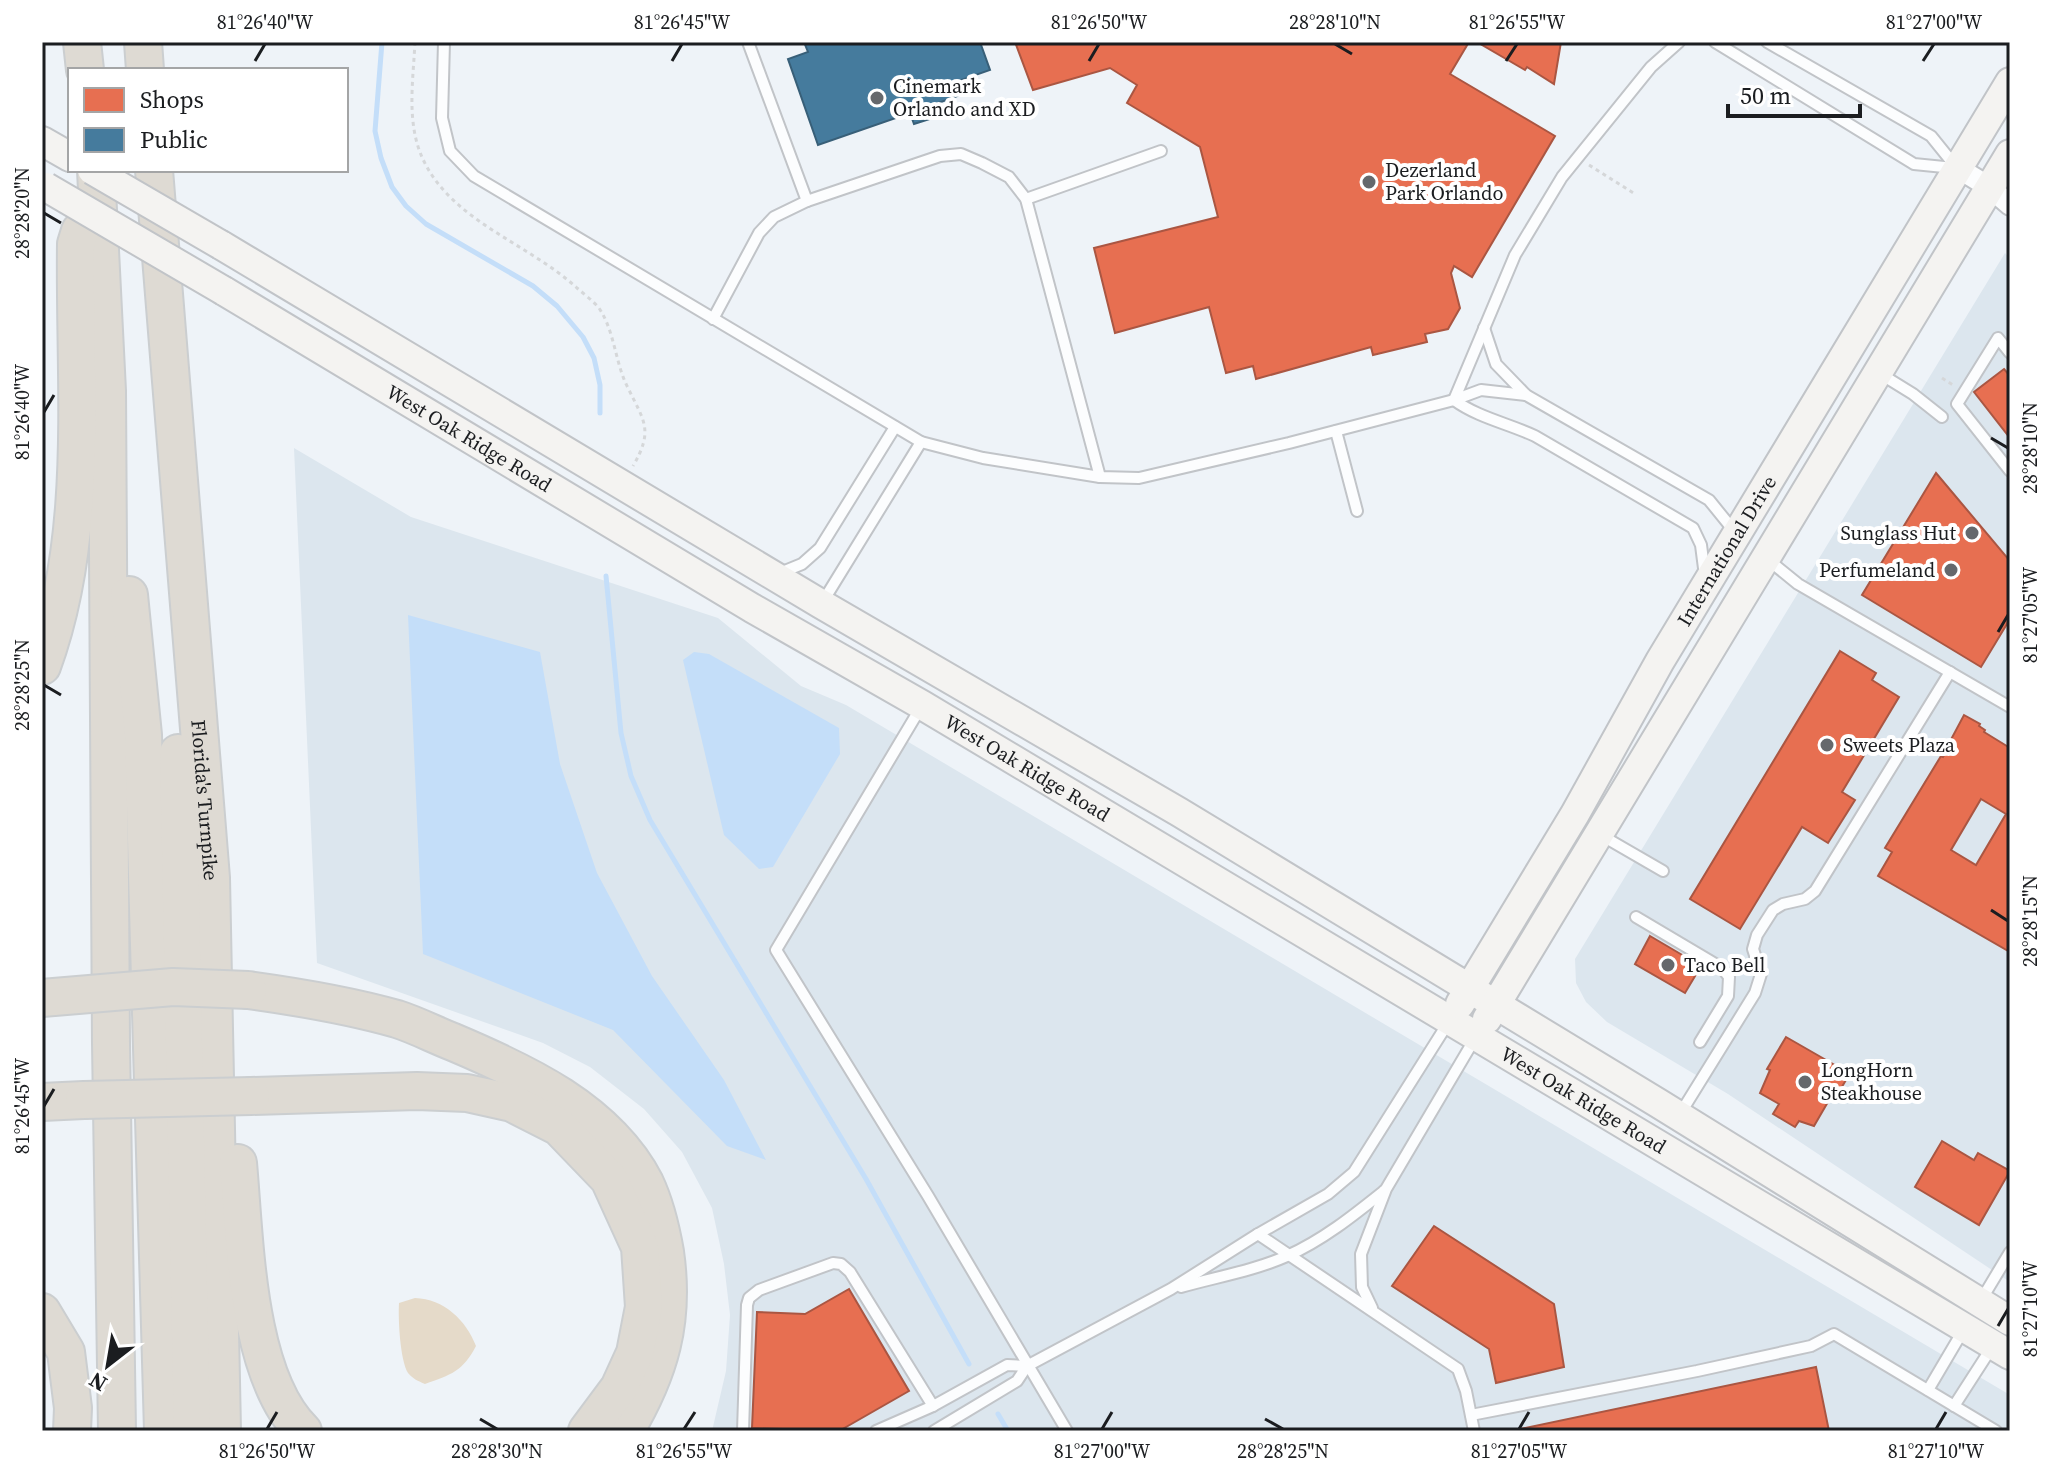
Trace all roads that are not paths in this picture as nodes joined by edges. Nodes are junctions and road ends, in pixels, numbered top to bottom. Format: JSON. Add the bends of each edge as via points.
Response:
{"nodes":[{"id":1,"x":82,"y":42,"type":"edge"},
{"id":2,"x":143,"y":42,"type":"edge"},
{"id":3,"x":444,"y":42,"type":"edge"},
{"id":4,"x":748,"y":42,"type":"edge"},
{"id":5,"x":1679,"y":42,"type":"edge"},
{"id":6,"x":1715,"y":42,"type":"edge"},
{"id":7,"x":1767,"y":42,"type":"edge"},
{"id":8,"x":1781,"y":42,"type":"edge"},
{"id":9,"x":1804,"y":63,"type":"junction"},
{"id":10,"x":85,"y":68,"type":"edge"},
{"id":11,"x":145,"y":68,"type":"edge"},
{"id":12,"x":2010,"y":82,"type":"edge"},
{"id":13,"x":42,"y":141,"type":"edge"},
{"id":14,"x":1161,"y":151,"type":"dead end"},
{"id":15,"x":2010,"y":154,"type":"edge"},
{"id":16,"x":68,"y":156,"type":"edge"},
{"id":17,"x":1958,"y":168,"type":"junction"},
{"id":18,"x":88,"y":172,"type":"edge"},
{"id":19,"x":89,"y":172,"type":"edge"},
{"id":20,"x":94,"y":172,"type":"edge"},
{"id":21,"x":154,"y":172,"type":"edge"},
{"id":22,"x":44,"y":185,"type":"edge"},
{"id":23,"x":2000,"y":196,"type":"edge"},
{"id":24,"x":1026,"y":199,"type":"junction"},
{"id":25,"x":807,"y":201,"type":"junction"},
{"id":26,"x":713,"y":319,"type":"junction"},
{"id":27,"x":1484,"y":328,"type":"junction"},
{"id":28,"x":2010,"y":353,"type":"edge"},
{"id":29,"x":1877,"y":372,"type":"junction"},
{"id":30,"x":171,"y":387,"type":"junction"},
{"id":31,"x":107,"y":391,"type":"junction"},
{"id":32,"x":1526,"y":395,"type":"junction"},
{"id":33,"x":1454,"y":400,"type":"junction"},
{"id":34,"x":1942,"y":417,"type":"dead end"},
{"id":35,"x":895,"y":427,"type":"junction"},
{"id":36,"x":1336,"y":431,"type":"junction"},
{"id":37,"x":921,"y":442,"type":"junction"},
{"id":38,"x":1774,"y":471,"type":"junction"},
{"id":39,"x":2010,"y":471,"type":"edge"},
{"id":40,"x":1100,"y":477,"type":"junction"},
{"id":41,"x":1357,"y":511,"type":"dead end"},
{"id":42,"x":1736,"y":533,"type":"junction"},
{"id":43,"x":1766,"y":558,"type":"junction"},
{"id":44,"x":774,"y":575,"type":"junction"},
{"id":45,"x":1706,"y":584,"type":"junction"},
{"id":46,"x":821,"y":604,"type":"junction"},
{"id":47,"x":752,"y":608,"type":"junction"},
{"id":48,"x":1722,"y":628,"type":"junction"},
{"id":49,"x":42,"y":666,"type":"edge"},
{"id":50,"x":1950,"y":672,"type":"junction"},
{"id":51,"x":922,"y":705,"type":"junction"},
{"id":52,"x":2010,"y":707,"type":"edge"},
{"id":53,"x":1599,"y":834,"type":"junction"},
{"id":54,"x":1663,"y":871,"type":"dead end"},
{"id":55,"x":211,"y":878,"type":"junction"},
{"id":56,"x":1636,"y":917,"type":"dead end"},
{"id":57,"x":1470,"y":988,"type":"junction"},
{"id":58,"x":42,"y":998,"type":"edge"},
{"id":59,"x":1496,"y":1004,"type":"junction"},
{"id":60,"x":1449,"y":1021,"type":"junction"},
{"id":61,"x":1476,"y":1037,"type":"junction"},
{"id":62,"x":1700,"y":1042,"type":"dead end"},
{"id":63,"x":42,"y":1102,"type":"edge"},
{"id":64,"x":1679,"y":1116,"type":"junction"},
{"id":65,"x":1386,"y":1189,"type":"junction"},
{"id":66,"x":1258,"y":1234,"type":"junction"},
{"id":67,"x":2010,"y":1252,"type":"edge"},
{"id":68,"x":1290,"y":1255,"type":"junction"},
{"id":69,"x":1171,"y":1289,"type":"junction"},
{"id":70,"x":1980,"y":1303,"type":"junction"},
{"id":71,"x":1373,"y":1310,"type":"junction"},
{"id":72,"x":42,"y":1312,"type":"edge"},
{"id":73,"x":1964,"y":1328,"type":"junction"},
{"id":74,"x":2006,"y":1337,"type":"edge"},
{"id":75,"x":1027,"y":1366,"type":"junction"},
{"id":76,"x":1928,"y":1390,"type":"junction"},
{"id":77,"x":933,"y":1406,"type":"junction"},
{"id":78,"x":1954,"y":1406,"type":"junction"},
{"id":79,"x":1471,"y":1415,"type":"junction"},
{"id":80,"x":72,"y":1431,"type":"edge"},
{"id":81,"x":117,"y":1431,"type":"edge"},
{"id":82,"x":163,"y":1431,"type":"edge"},
{"id":83,"x":192,"y":1431,"type":"edge"},
{"id":84,"x":222,"y":1431,"type":"edge"},
{"id":85,"x":303,"y":1431,"type":"edge"},
{"id":86,"x":587,"y":1431,"type":"edge"},
{"id":87,"x":625,"y":1431,"type":"edge"},
{"id":88,"x":743,"y":1431,"type":"edge"},
{"id":89,"x":876,"y":1431,"type":"edge"},
{"id":90,"x":934,"y":1431,"type":"edge"},
{"id":91,"x":1067,"y":1431,"type":"edge"},
{"id":92,"x":1474,"y":1431,"type":"edge"},
{"id":93,"x":1996,"y":1431,"type":"edge"}],
"edges":[{"from":1,"to":10,"type":"highway"},
{"from":2,"to":11,"type":"highway"},
{"from":3,"to":26,"type":"lane","via":[[442,118],[450,151],[474,176]]},
{"from":4,"to":25,"type":"lane"},
{"from":5,"to":27,"type":"lane","via":[[1651,67],[1562,177],[1515,255]]},
{"from":6,"to":17,"type":"lane","via":[[1914,164]]},
{"from":7,"to":9,"type":"lane"},
{"from":8,"to":9,"type":"lane"},
{"from":9,"to":17,"type":"lane","via":[[1931,136]]},
{"from":12,"to":17,"type":"street","name":"International Drive"},
{"from":13,"to":16,"type":"street","name":"West Oak Ridge Road"},
{"from":14,"to":24,"type":"lane"},
{"from":15,"to":23,"type":"street","name":"International Drive"},
{"from":17,"to":23,"type":"street"},
{"from":17,"to":38,"type":"street","name":"International Drive"},
{"from":18,"to":49,"type":"highway","via":[[76,244],[71,551],[55,631]]},
{"from":19,"to":31,"type":"highway"},
{"from":20,"to":44,"type":"street","name":"West Oak Ridge Road","bridge":true},
{"from":21,"to":30,"type":"highway","name":"Florida's Turnpike"},
{"from":22,"to":47,"type":"street","name":"West Oak Ridge Road","bridge":true},
{"from":23,"to":29,"type":"street","name":"International Drive"},
{"from":24,"to":25,"type":"lane","via":[[1009,177],[961,154],[940,156]]},
{"from":24,"to":40,"type":"lane"},
{"from":25,"to":26,"type":"lane","via":[[774,217],[759,233]]},
{"from":26,"to":35,"type":"lane"},
{"from":27,"to":32,"type":"lane","via":[[1496,364]]},
{"from":27,"to":33,"type":"lane"},
{"from":28,"to":39,"type":"lane","via":[[1998,338],[1957,404]]},
{"from":29,"to":34,"type":"lane"},
{"from":29,"to":43,"type":"street","name":"International Drive"},
{"from":30,"to":55,"type":"highway","name":"Florida's Turnpike"},
{"from":30,"to":83,"type":"highway"},
{"from":31,"to":81,"type":"highway"},
{"from":31,"to":82,"type":"highway","via":[[143,735]]},
{"from":32,"to":33,"type":"lane","via":[[1481,390]]},
{"from":32,"to":42,"type":"lane","via":[[1709,500]]},
{"from":33,"to":36,"type":"lane"},
{"from":33,"to":45,"type":"lane","via":[[1474,414],[1548,443],[1693,528]]},
{"from":35,"to":37,"type":"lane"},
{"from":35,"to":44,"type":"lane","via":[[820,548],[802,564]]},
{"from":36,"to":40,"type":"lane","via":[[1186,469],[1139,478]]},
{"from":36,"to":41,"type":"lane"},
{"from":37,"to":40,"type":"lane","via":[[1028,468]]},
{"from":37,"to":46,"type":"lane"},
{"from":38,"to":42,"type":"street","name":"International Drive"},
{"from":38,"to":43,"type":"street","via":[[1761,532]]},
{"from":42,"to":45,"type":"street","name":"International Drive"},
{"from":42,"to":48,"type":"street","via":[[1736,574]]},
{"from":43,"to":48,"type":"street","name":"International Drive"},
{"from":43,"to":50,"type":"lane","via":[[1798,584]]},
{"from":44,"to":46,"type":"street","name":"West Oak Ridge Road"},
{"from":45,"to":57,"type":"street","name":"International Drive"},
{"from":46,"to":47,"type":"street","via":[[787,612]]},
{"from":46,"to":57,"type":"street","name":"West Oak Ridge Road"},
{"from":47,"to":51,"type":"street","name":"West Oak Ridge Road"},
{"from":48,"to":53,"type":"street","name":"International Drive"},
{"from":50,"to":52,"type":"lane"},
{"from":50,"to":64,"type":"lane","via":[[1815,891],[1773,910],[1757,935],[1753,949],[1761,974],[1755,993]]},
{"from":51,"to":60,"type":"street","name":"West Oak Ridge Road"},
{"from":51,"to":75,"type":"lane","via":[[776,950]]},
{"from":53,"to":54,"type":"lane"},
{"from":53,"to":59,"type":"street","name":"International Drive"},
{"from":55,"to":84,"type":"highway","name":"Florida's Turnpike"},
{"from":55,"to":85,"type":"highway","via":[[251,1305],[264,1365]]},
{"from":56,"to":62,"type":"lane","via":[[1729,977],[1728,996]]},
{"from":57,"to":59,"type":"street","name":"West Oak Ridge Road"},
{"from":57,"to":60,"type":"street","name":"International Drive"},
{"from":58,"to":87,"type":"highway","bridge":true,"via":[[173,987],[325,1001],[400,1020],[524,1075],[574,1104],[616,1143],[644,1182],[661,1229],[668,1272],[668,1321],[661,1356]]},
{"from":59,"to":61,"type":"street","name":"International Drive"},
{"from":59,"to":64,"type":"street","name":"West Oak Ridge Road"},
{"from":60,"to":61,"type":"street","name":"West Oak Ridge Road"},
{"from":60,"to":66,"type":"lane","via":[[1354,1172],[1328,1194]]},
{"from":61,"to":65,"type":"lane"},
{"from":61,"to":73,"type":"street","name":"West Oak Ridge Road"},
{"from":63,"to":86,"type":"highway","bridge":true,"via":[[467,1093],[512,1103],[559,1127],[609,1179],[640,1247],[644,1307],[635,1353],[619,1388]]},
{"from":64,"to":70,"type":"street","name":"West Oak Ridge Road"},
{"from":65,"to":68,"type":"lane","via":[[1346,1222]]},
{"from":65,"to":71,"type":"lane","via":[[1361,1254],[1362,1287]]},
{"from":66,"to":68,"type":"lane"},
{"from":66,"to":69,"type":"lane"},
{"from":67,"to":70,"type":"lane"},
{"from":68,"to":69,"type":"lane"},
{"from":68,"to":71,"type":"lane"},
{"from":69,"to":75,"type":"lane"},
{"from":70,"to":73,"type":"lane"},
{"from":70,"to":74,"type":"street","name":"West Oak Ridge Road"},
{"from":71,"to":79,"type":"lane","via":[[1458,1369]]},
{"from":72,"to":80,"type":"highway","via":[[66,1352]]},
{"from":73,"to":74,"type":"street","name":"West Oak Ridge Road"},
{"from":73,"to":76,"type":"lane"},
{"from":74,"to":78,"type":"lane"},
{"from":75,"to":77,"type":"lane","via":[[1007,1365]]},
{"from":75,"to":90,"type":"lane","via":[[1017,1381]]},
{"from":75,"to":91,"type":"lane"},
{"from":76,"to":78,"type":"lane"},
{"from":76,"to":79,"type":"lane","via":[[1834,1334],[1811,1346]]},
{"from":77,"to":88,"type":"lane","via":[[850,1272],[833,1263],[749,1298]]},
{"from":77,"to":89,"type":"lane"},
{"from":78,"to":93,"type":"lane"},
{"from":79,"to":92,"type":"lane"}]}
